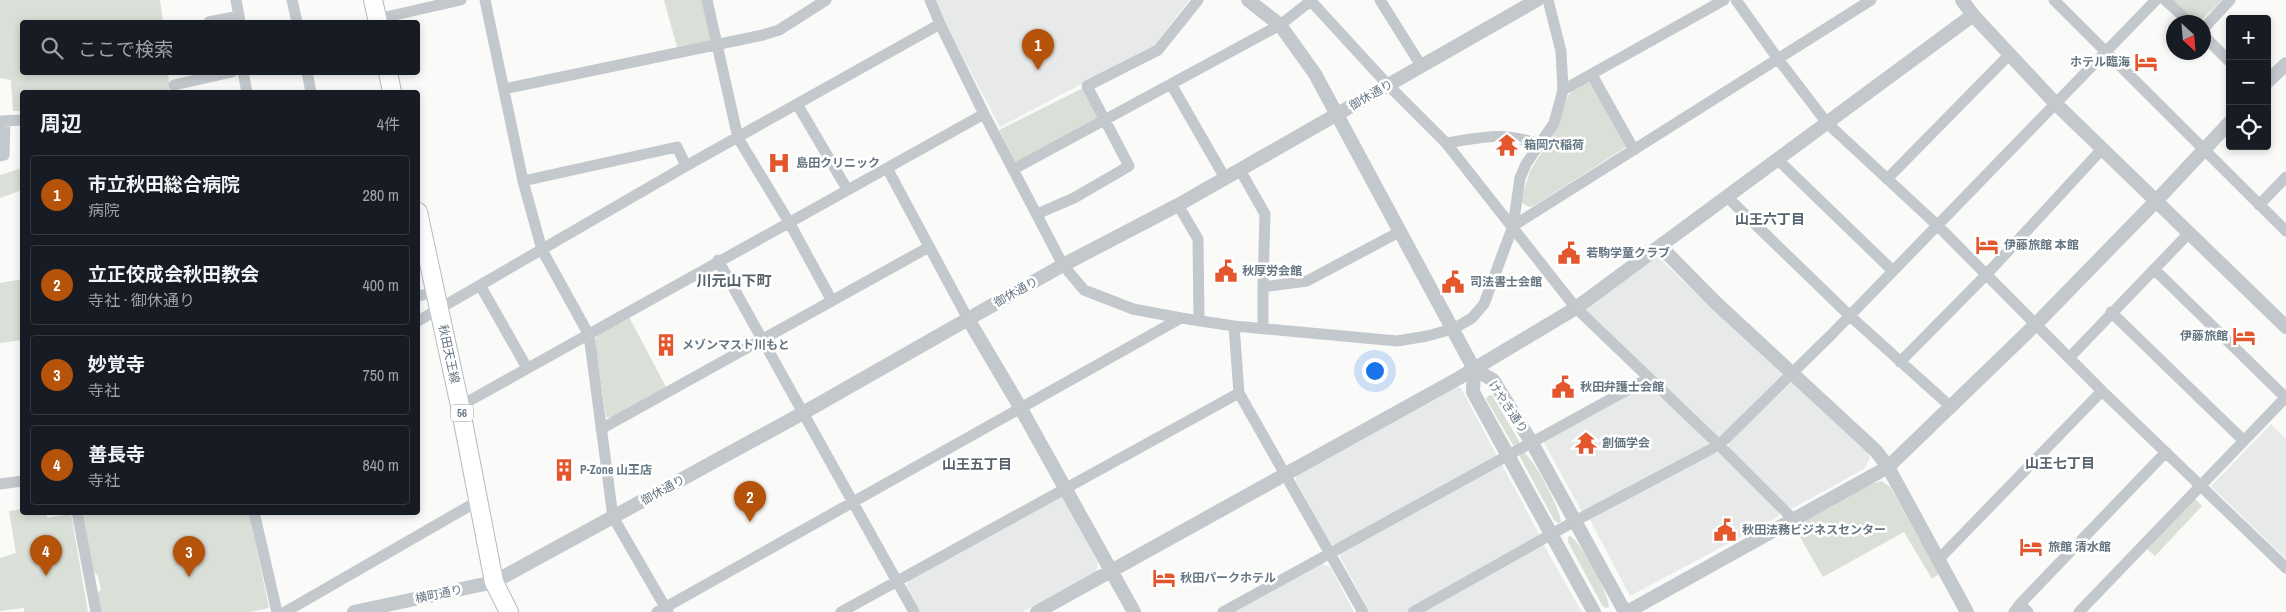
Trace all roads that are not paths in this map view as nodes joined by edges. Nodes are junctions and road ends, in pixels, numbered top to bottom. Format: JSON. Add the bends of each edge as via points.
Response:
{"nodes":[{"id":1,"x":236,"y":0,"type":"edge"},
{"id":2,"x":292,"y":0,"type":"edge"},
{"id":3,"x":372,"y":0,"type":"edge"},
{"id":4,"x":461,"y":0,"type":"edge"},
{"id":5,"x":485,"y":0,"type":"edge"},
{"id":6,"x":707,"y":0,"type":"edge"},
{"id":7,"x":826,"y":0,"type":"edge"},
{"id":8,"x":930,"y":0,"type":"edge"},
{"id":9,"x":1198,"y":0,"type":"edge"},
{"id":10,"x":1248,"y":0,"type":"edge"},
{"id":11,"x":1311,"y":0,"type":"edge"},
{"id":12,"x":1380,"y":0,"type":"edge"},
{"id":13,"x":1537,"y":0,"type":"edge"},
{"id":14,"x":1548,"y":0,"type":"edge"},
{"id":15,"x":1724,"y":0,"type":"edge"},
{"id":16,"x":1736,"y":0,"type":"edge"},
{"id":17,"x":1871,"y":0,"type":"edge"},
{"id":18,"x":1962,"y":0,"type":"edge"},
{"id":19,"x":2054,"y":0,"type":"edge"},
{"id":20,"x":2156,"y":0,"type":"edge"},
{"id":21,"x":2165,"y":0,"type":"edge"},
{"id":22,"x":2230,"y":0,"type":"edge"},
{"id":23,"x":1974,"y":15,"type":"junction"},
{"id":24,"x":2181,"y":15,"type":"edge"},
{"id":25,"x":240,"y":19,"type":"edge"},
{"id":26,"x":297,"y":20,"type":"edge"},
{"id":27,"x":377,"y":20,"type":"edge"},
{"id":28,"x":381,"y":20,"type":"edge"},
{"id":29,"x":2211,"y":20,"type":"edge"},
{"id":30,"x":940,"y":24,"type":"junction"},
{"id":31,"x":1280,"y":25,"type":"junction"},
{"id":32,"x":2211,"y":43,"type":"edge"},
{"id":33,"x":718,"y":44,"type":"junction"},
{"id":34,"x":2105,"y":52,"type":"junction"},
{"id":35,"x":2010,"y":54,"type":"junction"},
{"id":36,"x":1778,"y":60,"type":"junction"},
{"id":37,"x":2228,"y":60,"type":"edge"},
{"id":38,"x":2286,"y":64,"type":"edge"},
{"id":39,"x":1422,"y":66,"type":"junction"},
{"id":40,"x":219,"y":75,"type":"edge"},
{"id":41,"x":244,"y":75,"type":"edge"},
{"id":42,"x":308,"y":75,"type":"edge"},
{"id":43,"x":389,"y":75,"type":"edge"},
{"id":44,"x":1592,"y":75,"type":"junction"},
{"id":45,"x":2271,"y":78,"type":"edge"},
{"id":46,"x":1171,"y":84,"type":"junction"},
{"id":47,"x":174,"y":85,"type":"dead end"},
{"id":48,"x":1388,"y":85,"type":"junction"},
{"id":49,"x":504,"y":89,"type":"junction"},
{"id":50,"x":247,"y":90,"type":"edge"},
{"id":51,"x":311,"y":90,"type":"edge"},
{"id":52,"x":392,"y":90,"type":"edge"},
{"id":53,"x":1563,"y":90,"type":"junction"},
{"id":54,"x":797,"y":104,"type":"junction"},
{"id":55,"x":2056,"y":104,"type":"junction"},
{"id":56,"x":984,"y":114,"type":"junction"},
{"id":57,"x":1338,"y":114,"type":"junction"},
{"id":58,"x":20,"y":120,"type":"edge"},
{"id":59,"x":1105,"y":120,"type":"junction"},
{"id":60,"x":3,"y":121,"type":"edge"},
{"id":61,"x":1827,"y":123,"type":"junction"},
{"id":62,"x":2226,"y":126,"type":"edge"},
{"id":63,"x":738,"y":138,"type":"junction"},
{"id":64,"x":1446,"y":143,"type":"junction"},
{"id":65,"x":1541,"y":146,"type":"junction"},
{"id":66,"x":2102,"y":148,"type":"junction"},
{"id":67,"x":1634,"y":150,"type":"junction"},
{"id":68,"x":2203,"y":150,"type":"junction"},
{"id":69,"x":0,"y":156,"type":"edge"},
{"id":70,"x":1777,"y":159,"type":"junction"},
{"id":71,"x":686,"y":166,"type":"junction"},
{"id":72,"x":887,"y":168,"type":"junction"},
{"id":73,"x":1014,"y":169,"type":"junction"},
{"id":74,"x":1240,"y":170,"type":"junction"},
{"id":75,"x":2286,"y":177,"type":"edge"},
{"id":76,"x":1225,"y":178,"type":"junction"},
{"id":77,"x":1887,"y":179,"type":"junction"},
{"id":78,"x":523,"y":180,"type":"junction"},
{"id":79,"x":847,"y":189,"type":"junction"},
{"id":80,"x":1726,"y":196,"type":"junction"},
{"id":81,"x":2157,"y":200,"type":"junction"},
{"id":82,"x":1178,"y":205,"type":"junction"},
{"id":83,"x":2259,"y":205,"type":"junction"},
{"id":84,"x":1037,"y":214,"type":"junction"},
{"id":85,"x":420,"y":221,"type":"edge"},
{"id":86,"x":789,"y":222,"type":"junction"},
{"id":87,"x":1937,"y":225,"type":"junction"},
{"id":88,"x":1513,"y":226,"type":"junction"},
{"id":89,"x":1401,"y":231,"type":"junction"},
{"id":90,"x":2286,"y":231,"type":"edge"},
{"id":91,"x":2190,"y":232,"type":"junction"},
{"id":92,"x":1660,"y":246,"type":"junction"},
{"id":93,"x":929,"y":247,"type":"junction"},
{"id":94,"x":542,"y":250,"type":"junction"},
{"id":95,"x":718,"y":260,"type":"junction"},
{"id":96,"x":1063,"y":265,"type":"junction"},
{"id":97,"x":2154,"y":269,"type":"junction"},
{"id":98,"x":1893,"y":271,"type":"junction"},
{"id":99,"x":1986,"y":275,"type":"junction"},
{"id":100,"x":480,"y":286,"type":"junction"},
{"id":101,"x":1263,"y":287,"type":"junction"},
{"id":102,"x":420,"y":296,"type":"edge"},
{"id":103,"x":438,"y":300,"type":"junction"},
{"id":104,"x":832,"y":301,"type":"junction"},
{"id":105,"x":1576,"y":308,"type":"junction"},
{"id":106,"x":2111,"y":312,"type":"junction"},
{"id":107,"x":1850,"y":316,"type":"junction"},
{"id":108,"x":1181,"y":318,"type":"junction"},
{"id":109,"x":420,"y":319,"type":"edge"},
{"id":110,"x":968,"y":319,"type":"junction"},
{"id":111,"x":1199,"y":321,"type":"junction"},
{"id":112,"x":2036,"y":324,"type":"junction"},
{"id":113,"x":1234,"y":326,"type":"junction"},
{"id":114,"x":2286,"y":327,"type":"edge"},
{"id":115,"x":1263,"y":328,"type":"junction"},
{"id":116,"x":1453,"y":330,"type":"junction"},
{"id":117,"x":589,"y":335,"type":"junction"},
{"id":118,"x":762,"y":341,"type":"junction"},
{"id":119,"x":2069,"y":358,"type":"junction"},
{"id":120,"x":1900,"y":362,"type":"junction"},
{"id":121,"x":527,"y":368,"type":"junction"},
{"id":122,"x":1474,"y":369,"type":"junction"},
{"id":123,"x":1793,"y":374,"type":"junction"},
{"id":124,"x":1649,"y":378,"type":"junction"},
{"id":125,"x":2102,"y":391,"type":"junction"},
{"id":126,"x":1239,"y":392,"type":"junction"},
{"id":127,"x":2286,"y":397,"type":"edge"},
{"id":128,"x":460,"y":406,"type":"junction"},
{"id":129,"x":1020,"y":406,"type":"junction"},
{"id":130,"x":1952,"y":407,"type":"junction"},
{"id":131,"x":803,"y":413,"type":"junction"},
{"id":132,"x":601,"y":429,"type":"junction"},
{"id":133,"x":2244,"y":441,"type":"junction"},
{"id":134,"x":1532,"y":443,"type":"junction"},
{"id":135,"x":1719,"y":445,"type":"junction"},
{"id":136,"x":2166,"y":452,"type":"junction"},
{"id":137,"x":1508,"y":455,"type":"junction"},
{"id":138,"x":1888,"y":467,"type":"junction"},
{"id":139,"x":1286,"y":474,"type":"junction"},
{"id":140,"x":20,"y":481,"type":"edge"},
{"id":141,"x":0,"y":484,"type":"edge"},
{"id":142,"x":2201,"y":485,"type":"junction"},
{"id":143,"x":1065,"y":487,"type":"junction"},
{"id":144,"x":478,"y":501,"type":"junction"},
{"id":145,"x":853,"y":502,"type":"junction"},
{"id":146,"x":78,"y":515,"type":"edge"},
{"id":147,"x":255,"y":515,"type":"edge"},
{"id":148,"x":613,"y":517,"type":"junction"},
{"id":149,"x":1793,"y":519,"type":"junction"},
{"id":150,"x":1575,"y":521,"type":"junction"},
{"id":151,"x":1552,"y":536,"type":"junction"},
{"id":152,"x":1330,"y":552,"type":"junction"},
{"id":153,"x":1939,"y":559,"type":"junction"},
{"id":154,"x":2286,"y":568,"type":"edge"},
{"id":155,"x":1112,"y":570,"type":"junction"},
{"id":156,"x":896,"y":580,"type":"junction"},
{"id":157,"x":494,"y":582,"type":"junction"},
{"id":158,"x":663,"y":610,"type":"edge"},
{"id":159,"x":2021,"y":610,"type":"edge"},
{"id":160,"x":96,"y":612,"type":"edge"},
{"id":161,"x":277,"y":612,"type":"edge"},
{"id":162,"x":285,"y":612,"type":"edge"},
{"id":163,"x":354,"y":612,"type":"edge"},
{"id":164,"x":509,"y":612,"type":"edge"},
{"id":165,"x":841,"y":612,"type":"edge"},
{"id":166,"x":914,"y":612,"type":"edge"},
{"id":167,"x":1037,"y":612,"type":"edge"},
{"id":168,"x":1134,"y":612,"type":"edge"},
{"id":169,"x":1224,"y":612,"type":"edge"},
{"id":170,"x":1363,"y":612,"type":"edge"},
{"id":171,"x":1413,"y":612,"type":"edge"},
{"id":172,"x":1594,"y":612,"type":"edge"},
{"id":173,"x":1626,"y":612,"type":"edge"},
{"id":174,"x":1967,"y":612,"type":"edge"},
{"id":175,"x":2079,"y":612,"type":"edge"}],
"edges":[{"from":1,"to":25,"type":"street"},
{"from":2,"to":26,"type":"street"},
{"from":3,"to":27,"type":"main road"},
{"from":4,"to":28,"type":"street"},
{"from":5,"to":49,"type":"street"},
{"from":6,"to":33,"type":"street"},
{"from":7,"to":33,"type":"street","via":[[779,30]]},
{"from":8,"to":30,"type":"street"},
{"from":9,"to":59,"type":"street","via":[[1158,50],[1087,86]]},
{"from":10,"to":31,"type":"street"},
{"from":11,"to":31,"type":"street"},
{"from":11,"to":48,"type":"street"},
{"from":12,"to":39,"type":"street"},
{"from":13,"to":39,"type":"street","name":"御休通り"},
{"from":14,"to":53,"type":"street","via":[[1561,51]]},
{"from":15,"to":44,"type":"street"},
{"from":16,"to":36,"type":"street"},
{"from":17,"to":36,"type":"street"},
{"from":18,"to":23,"type":"street"},
{"from":19,"to":34,"type":"street"},
{"from":20,"to":34,"type":"street"},
{"from":21,"to":24,"type":"street"},
{"from":22,"to":29,"type":"street"},
{"from":23,"to":35,"type":"street"},
{"from":23,"to":61,"type":"street"},
{"from":30,"to":54,"type":"street"},
{"from":30,"to":56,"type":"street"},
{"from":31,"to":46,"type":"street"},
{"from":31,"to":57,"type":"street","via":[[1315,74]]},
{"from":32,"to":37,"type":"street"},
{"from":33,"to":49,"type":"street"},
{"from":33,"to":63,"type":"street"},
{"from":34,"to":55,"type":"street"},
{"from":34,"to":68,"type":"street"},
{"from":35,"to":55,"type":"street"},
{"from":35,"to":77,"type":"street"},
{"from":36,"to":61,"type":"street"},
{"from":36,"to":67,"type":"street"},
{"from":38,"to":45,"type":"street"},
{"from":39,"to":48,"type":"street","name":"御休通り"},
{"from":40,"to":47,"type":"street"},
{"from":41,"to":50,"type":"street"},
{"from":42,"to":51,"type":"street"},
{"from":43,"to":52,"type":"main road"},
{"from":44,"to":53,"type":"street"},
{"from":44,"to":67,"type":"street"},
{"from":46,"to":59,"type":"street"},
{"from":46,"to":76,"type":"street"},
{"from":48,"to":57,"type":"street","name":"御休通り"},
{"from":48,"to":64,"type":"street"},
{"from":49,"to":78,"type":"street"},
{"from":53,"to":65,"type":"street","via":[[1554,124]]},
{"from":54,"to":63,"type":"street"},
{"from":54,"to":79,"type":"street"},
{"from":55,"to":66,"type":"street"},
{"from":55,"to":87,"type":"street"},
{"from":56,"to":72,"type":"street"},
{"from":56,"to":73,"type":"street"},
{"from":57,"to":74,"type":"street","name":"御休通り"},
{"from":57,"to":89,"type":"street"},
{"from":58,"to":60,"type":"street"},
{"from":59,"to":73,"type":"street"},
{"from":59,"to":84,"type":"street","via":[[1130,166],[1074,198]]},
{"from":60,"to":69,"type":"street","via":[[4,154]]},
{"from":61,"to":70,"type":"street"},
{"from":61,"to":77,"type":"street"},
{"from":62,"to":68,"type":"street"},
{"from":63,"to":71,"type":"street"},
{"from":63,"to":86,"type":"street"},
{"from":64,"to":65,"type":"street","via":[[1504,135],[1523,138]]},
{"from":64,"to":88,"type":"street"},
{"from":65,"to":88,"type":"street","via":[[1526,164],[1520,178]]},
{"from":66,"to":81,"type":"street"},
{"from":66,"to":99,"type":"street"},
{"from":67,"to":88,"type":"street"},
{"from":68,"to":81,"type":"street"},
{"from":68,"to":83,"type":"street"},
{"from":70,"to":80,"type":"street"},
{"from":70,"to":98,"type":"street"},
{"from":71,"to":78,"type":"street","via":[[677,147]]},
{"from":71,"to":94,"type":"street"},
{"from":72,"to":79,"type":"street"},
{"from":72,"to":93,"type":"street"},
{"from":73,"to":84,"type":"street"},
{"from":74,"to":76,"type":"street","name":"御休通り"},
{"from":74,"to":101,"type":"street","via":[[1265,214]]},
{"from":75,"to":83,"type":"street"},
{"from":76,"to":82,"type":"street","name":"御休通り"},
{"from":77,"to":87,"type":"street"},
{"from":78,"to":94,"type":"street"},
{"from":79,"to":86,"type":"street"},
{"from":80,"to":92,"type":"street"},
{"from":80,"to":107,"type":"street"},
{"from":81,"to":91,"type":"street"},
{"from":81,"to":112,"type":"street"},
{"from":82,"to":96,"type":"street","name":"御休通り"},
{"from":82,"to":111,"type":"street","via":[[1198,239]]},
{"from":83,"to":90,"type":"street"},
{"from":84,"to":96,"type":"street"},
{"from":85,"to":103,"type":"main road","name":"秋田天王線","number":"56"},
{"from":86,"to":95,"type":"street"},
{"from":86,"to":104,"type":"street"},
{"from":87,"to":98,"type":"street"},
{"from":87,"to":99,"type":"street"},
{"from":88,"to":105,"type":"street"},
{"from":88,"to":116,"type":"street","via":[[1484,304],[1472,318]]},
{"from":89,"to":101,"type":"street","via":[[1307,281]]},
{"from":89,"to":116,"type":"street"},
{"from":91,"to":97,"type":"street"},
{"from":91,"to":114,"type":"street"},
{"from":92,"to":105,"type":"street"},
{"from":92,"to":123,"type":"street"},
{"from":93,"to":104,"type":"street"},
{"from":93,"to":110,"type":"street"},
{"from":94,"to":100,"type":"street"},
{"from":94,"to":117,"type":"street"},
{"from":95,"to":117,"type":"street"},
{"from":95,"to":118,"type":"street"},
{"from":96,"to":108,"type":"street","via":[[1084,290],[1133,309]]},
{"from":96,"to":110,"type":"street","name":"御休通り"},
{"from":97,"to":106,"type":"street"},
{"from":97,"to":127,"type":"street"},
{"from":98,"to":107,"type":"street"},
{"from":99,"to":112,"type":"street"},
{"from":99,"to":120,"type":"street"},
{"from":100,"to":103,"type":"street"},
{"from":100,"to":121,"type":"street"},
{"from":101,"to":115,"type":"street"},
{"from":102,"to":103,"type":"street"},
{"from":103,"to":109,"type":"street"},
{"from":103,"to":128,"type":"main road","name":"秋田天王線","number":"56"},
{"from":104,"to":118,"type":"street"},
{"from":105,"to":122,"type":"street"},
{"from":105,"to":124,"type":"street"},
{"from":106,"to":119,"type":"street"},
{"from":106,"to":133,"type":"street"},
{"from":107,"to":120,"type":"street"},
{"from":107,"to":123,"type":"street"},
{"from":108,"to":111,"type":"street"},
{"from":108,"to":129,"type":"street"},
{"from":110,"to":129,"type":"street"},
{"from":110,"to":131,"type":"street","name":"御休通り"},
{"from":111,"to":113,"type":"street"},
{"from":112,"to":119,"type":"street"},
{"from":112,"to":130,"type":"street"},
{"from":113,"to":115,"type":"street"},
{"from":113,"to":126,"type":"street"},
{"from":115,"to":116,"type":"street","via":[[1397,341]]},
{"from":116,"to":122,"type":"street"},
{"from":117,"to":121,"type":"street"},
{"from":117,"to":132,"type":"street"},
{"from":118,"to":131,"type":"street"},
{"from":118,"to":132,"type":"street"},
{"from":119,"to":125,"type":"street"},
{"from":120,"to":130,"type":"street"},
{"from":121,"to":128,"type":"street"},
{"from":122,"to":134,"type":"street","name":"けやき通り","via":[[1493,380]]},
{"from":122,"to":137,"type":"street","name":"けやき通り","via":[[1473,392]]},
{"from":122,"to":139,"type":"street"},
{"from":123,"to":135,"type":"street"},
{"from":123,"to":138,"type":"street","via":[[1876,451]]},
{"from":124,"to":134,"type":"street"},
{"from":124,"to":135,"type":"street"},
{"from":125,"to":136,"type":"street"},
{"from":125,"to":153,"type":"street"},
{"from":126,"to":139,"type":"street"},
{"from":126,"to":143,"type":"street"},
{"from":127,"to":133,"type":"street"},
{"from":128,"to":144,"type":"main road","name":"秋田天王線","number":"56"},
{"from":129,"to":143,"type":"street"},
{"from":129,"to":145,"type":"street"},
{"from":130,"to":138,"type":"street"},
{"from":131,"to":145,"type":"street"},
{"from":131,"to":148,"type":"street","name":"御休通り"},
{"from":132,"to":148,"type":"street"},
{"from":133,"to":142,"type":"street"},
{"from":134,"to":137,"type":"street"},
{"from":134,"to":150,"type":"street","name":"けやき通り"},
{"from":135,"to":149,"type":"street"},
{"from":135,"to":150,"type":"street"},
{"from":136,"to":142,"type":"street"},
{"from":136,"to":159,"type":"street"},
{"from":137,"to":151,"type":"street","name":"けやき通り"},
{"from":137,"to":152,"type":"street"},
{"from":138,"to":149,"type":"street"},
{"from":138,"to":153,"type":"street"},
{"from":139,"to":152,"type":"street"},
{"from":139,"to":155,"type":"street"},
{"from":140,"to":141,"type":"street"},
{"from":142,"to":154,"type":"street"},
{"from":142,"to":175,"type":"street"},
{"from":143,"to":155,"type":"street"},
{"from":143,"to":156,"type":"street"},
{"from":144,"to":157,"type":"main road","name":"秋田天王線","number":"56"},
{"from":144,"to":162,"type":"street"},
{"from":145,"to":156,"type":"street"},
{"from":145,"to":158,"type":"street"},
{"from":146,"to":160,"type":"street"},
{"from":147,"to":161,"type":"street"},
{"from":148,"to":157,"type":"street","name":"御休通り"},
{"from":148,"to":158,"type":"street"},
{"from":149,"to":173,"type":"street"},
{"from":150,"to":151,"type":"street"},
{"from":150,"to":173,"type":"street","name":"けやき通り"},
{"from":151,"to":171,"type":"street"},
{"from":151,"to":172,"type":"street","name":"けやき通り"},
{"from":152,"to":169,"type":"street"},
{"from":152,"to":170,"type":"street"},
{"from":153,"to":174,"type":"street"},
{"from":155,"to":167,"type":"street"},
{"from":155,"to":168,"type":"street"},
{"from":156,"to":165,"type":"street"},
{"from":156,"to":166,"type":"street"},
{"from":157,"to":163,"type":"street","name":"横町通り"},
{"from":157,"to":164,"type":"main road","name":"秋田天王線","number":"56"}]}
